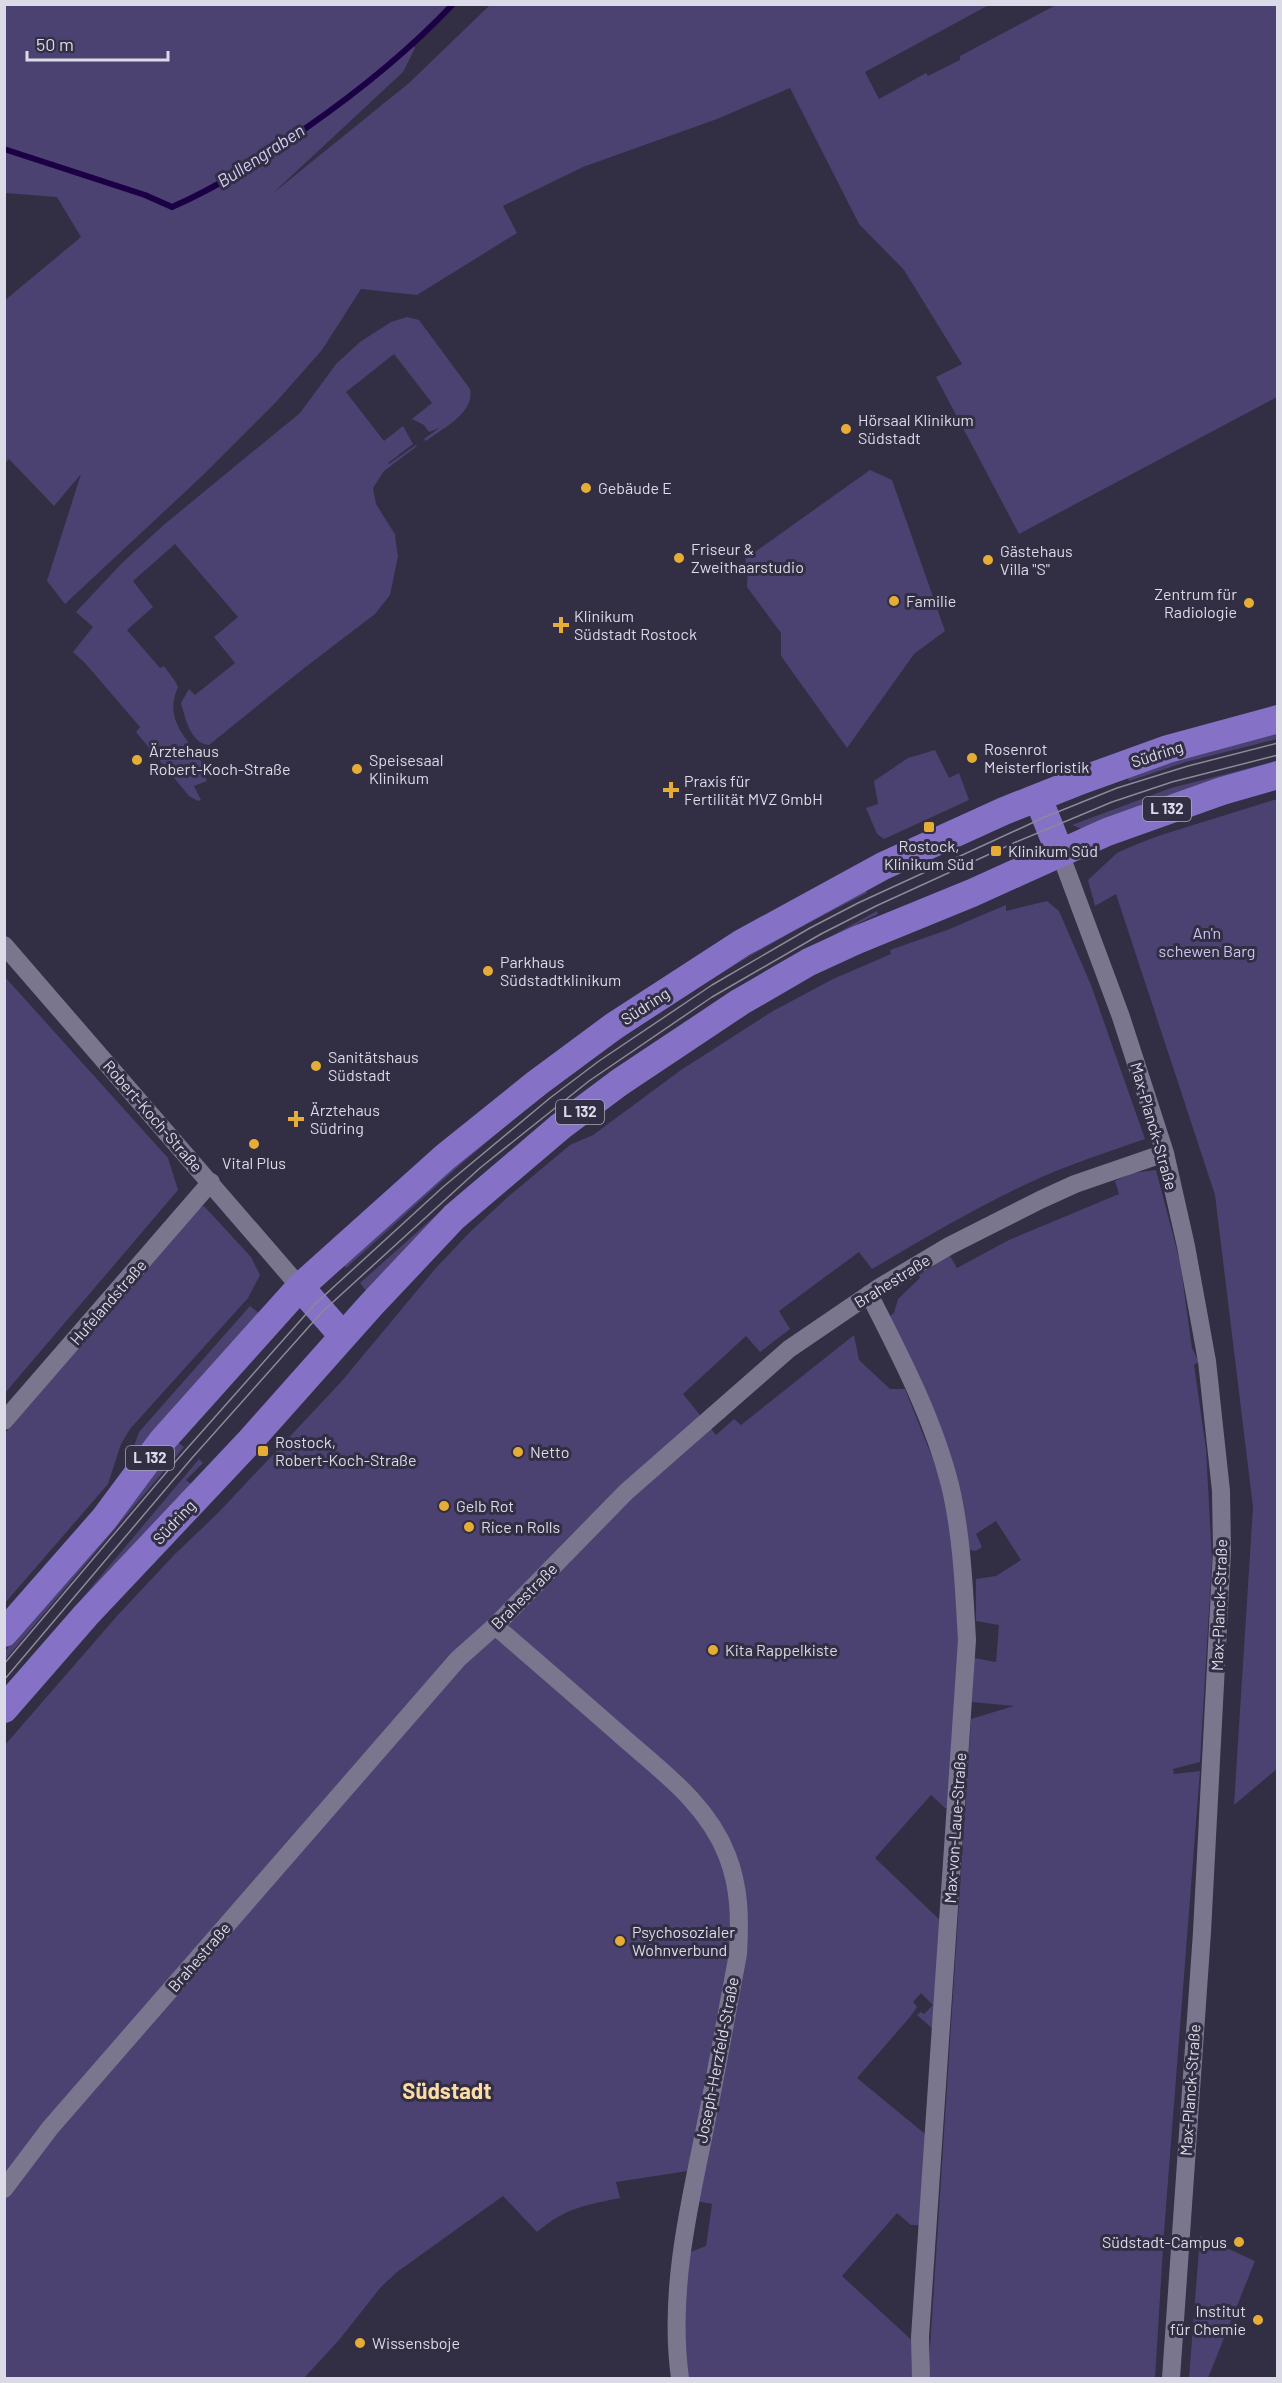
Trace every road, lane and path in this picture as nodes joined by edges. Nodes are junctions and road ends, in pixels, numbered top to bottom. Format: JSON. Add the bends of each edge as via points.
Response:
{"nodes":[{"id":1,"x":1278,"y":719,"type":"edge"},
{"id":2,"x":1278,"y":775,"type":"edge"},
{"id":3,"x":1038,"y":798,"type":"junction"},
{"id":4,"x":1060,"y":853,"type":"junction"},
{"id":5,"x":4,"y":945,"type":"edge"},
{"id":6,"x":1165,"y":1153,"type":"junction"},
{"id":7,"x":211,"y":1182,"type":"junction"},
{"id":8,"x":300,"y":1287,"type":"junction"},
{"id":9,"x":869,"y":1294,"type":"junction"},
{"id":10,"x":343,"y":1336,"type":"junction"},
{"id":11,"x":4,"y":1421,"type":"edge"},
{"id":12,"x":495,"y":1626,"type":"junction"},
{"id":13,"x":4,"y":1633,"type":"edge"},
{"id":14,"x":4,"y":1709,"type":"edge"},
{"id":15,"x":4,"y":2189,"type":"edge"},
{"id":16,"x":680,"y":2379,"type":"edge"},
{"id":17,"x":921,"y":2379,"type":"edge"},
{"id":18,"x":1172,"y":2379,"type":"edge"}],
"edges":[{"from":1,"to":3,"type":"main road","name":"Südring","number":"L 132","via":[[1168,749]]},
{"from":2,"to":4,"type":"main road","name":"Südring","number":"L 132","via":[[1151,815]]},
{"from":3,"to":4,"type":"main road"},
{"from":3,"to":8,"type":"main road","name":"Südring","number":"L 132","via":[[883,866],[828,895],[742,943],[614,1026],[454,1150]]},
{"from":4,"to":6,"type":"street","name":"Max-Planck-Straße","via":[[1121,1017]]},
{"from":4,"to":10,"type":"main road","name":"Südring","number":"L 132","via":[[809,962],[689,1034],[569,1119],[498,1177],[454,1216]]},
{"from":5,"to":7,"type":"street","name":"Robert-Koch-Straße"},
{"from":6,"to":9,"type":"street","name":"Brahestraße","via":[[1040,1200],[950,1246]]},
{"from":6,"to":18,"type":"street","name":"Max-Planck-Straße","via":[[1207,1361],[1217,1435],[1222,1551],[1202,1932]]},
{"from":7,"to":8,"type":"street","name":"Robert-Koch-Straße"},
{"from":7,"to":11,"type":"street","name":"Hufelandstraße"},
{"from":8,"to":10,"type":"main road"},
{"from":8,"to":13,"type":"main road","name":"Südring","number":"L 132","via":[[162,1441],[104,1519]]},
{"from":9,"to":12,"type":"street","name":"Brahestraße","via":[[789,1349],[626,1492]]},
{"from":9,"to":17,"type":"street","name":"Max-von-Laue-Straße","via":[[907,1369],[950,1486],[967,1640],[920,2337]]},
{"from":10,"to":14,"type":"main road","name":"Südring","number":"L 132"},
{"from":12,"to":15,"type":"street","name":"Brahestraße","via":[[458,1659],[142,2021],[50,2128]]},
{"from":12,"to":16,"type":"street","name":"Joseph-Herzfeld-Straße","via":[[691,1797],[718,1835],[738,1892],[738,1954],[690,2200],[678,2289]]}]}
